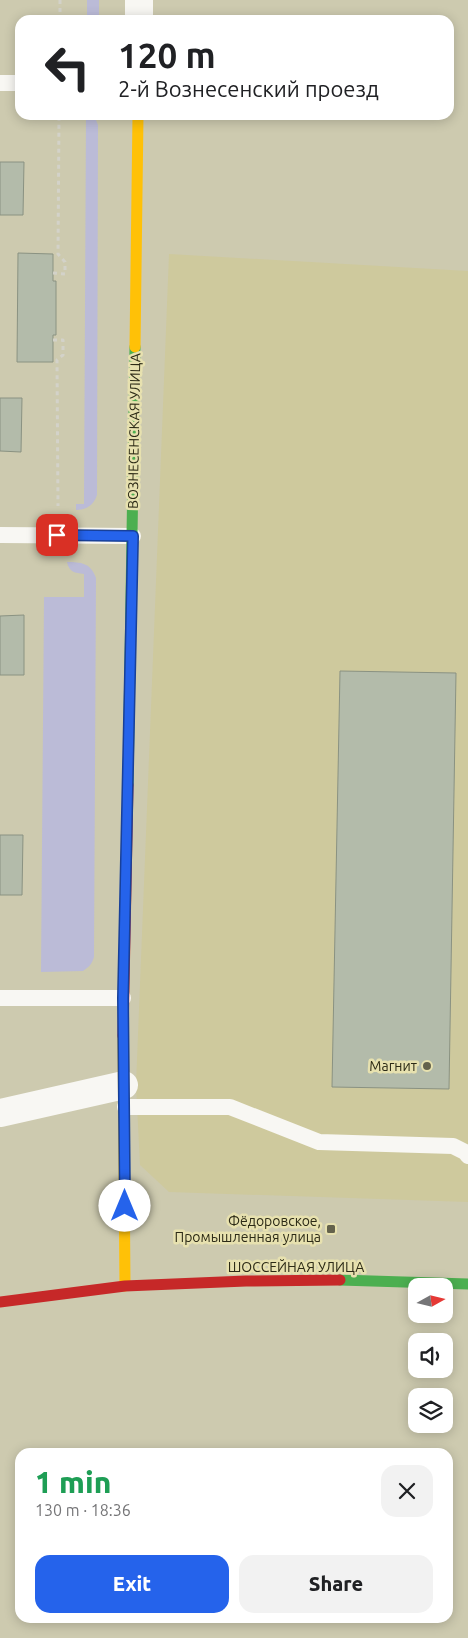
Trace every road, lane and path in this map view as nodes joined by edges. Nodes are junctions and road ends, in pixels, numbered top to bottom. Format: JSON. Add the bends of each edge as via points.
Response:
{"nodes":[{"id":1,"x":60,"y":0,"type":"edge"},
{"id":2,"x":139,"y":0,"type":"edge"},
{"id":3,"x":60,"y":15,"type":"edge"},
{"id":4,"x":139,"y":15,"type":"edge"},
{"id":5,"x":0,"y":83,"type":"edge"},
{"id":6,"x":15,"y":83,"type":"edge"},
{"id":7,"x":59,"y":120,"type":"edge"},
{"id":8,"x":138,"y":120,"type":"edge"},
{"id":9,"x":53,"y":273,"type":"dead end"},
{"id":10,"x":53,"y":340,"type":"dead end"},
{"id":11,"x":58,"y":514,"type":"dead end"},
{"id":12,"x":0,"y":535,"type":"edge"},
{"id":13,"x":133,"y":536,"type":"junction"},
{"id":14,"x":0,"y":998,"type":"edge"},
{"id":15,"x":123,"y":998,"type":"junction"},
{"id":16,"x":124,"y":1096,"type":"junction"},
{"id":17,"x":0,"y":1112,"type":"edge"},
{"id":18,"x":468,"y":1156,"type":"edge"},
{"id":19,"x":468,"y":1284,"type":"edge"},
{"id":20,"x":125,"y":1286,"type":"junction"},
{"id":21,"x":0,"y":1302,"type":"edge"}],
"edges":[{"from":1,"to":3,"type":"path"},
{"from":2,"to":4,"type":"street"},
{"from":5,"to":6,"type":"lane"},
{"from":7,"to":9,"type":"path","via":[[58,254],[65,262],[65,274]]},
{"from":8,"to":13,"type":"street","name":"ВОЗНЕСЕНСКАЯ УЛИЦА"},
{"from":10,"to":11,"type":"path","via":[[63,340],[63,355],[57,360]]},
{"from":12,"to":13,"type":"lane"},
{"from":13,"to":15,"type":"street","name":"ВОЗНЕСЕНСКАЯ УЛИЦА"},
{"from":14,"to":15,"type":"lane"},
{"from":15,"to":16,"type":"street","name":"ВОЗНЕСЕНСКАЯ УЛИЦА"},
{"from":16,"to":17,"type":"street"},
{"from":16,"to":18,"type":"lane","via":[[230,1108],[319,1142],[453,1146]]},
{"from":16,"to":20,"type":"street","name":"ВОЗНЕСЕНСКАЯ УЛИЦА"},
{"from":19,"to":20,"type":"street","name":"ШОССЕЙНАЯ УЛИЦА","via":[[331,1280]]},
{"from":20,"to":21,"type":"street","name":"ШОССЕЙНАЯ УЛИЦА"}]}
